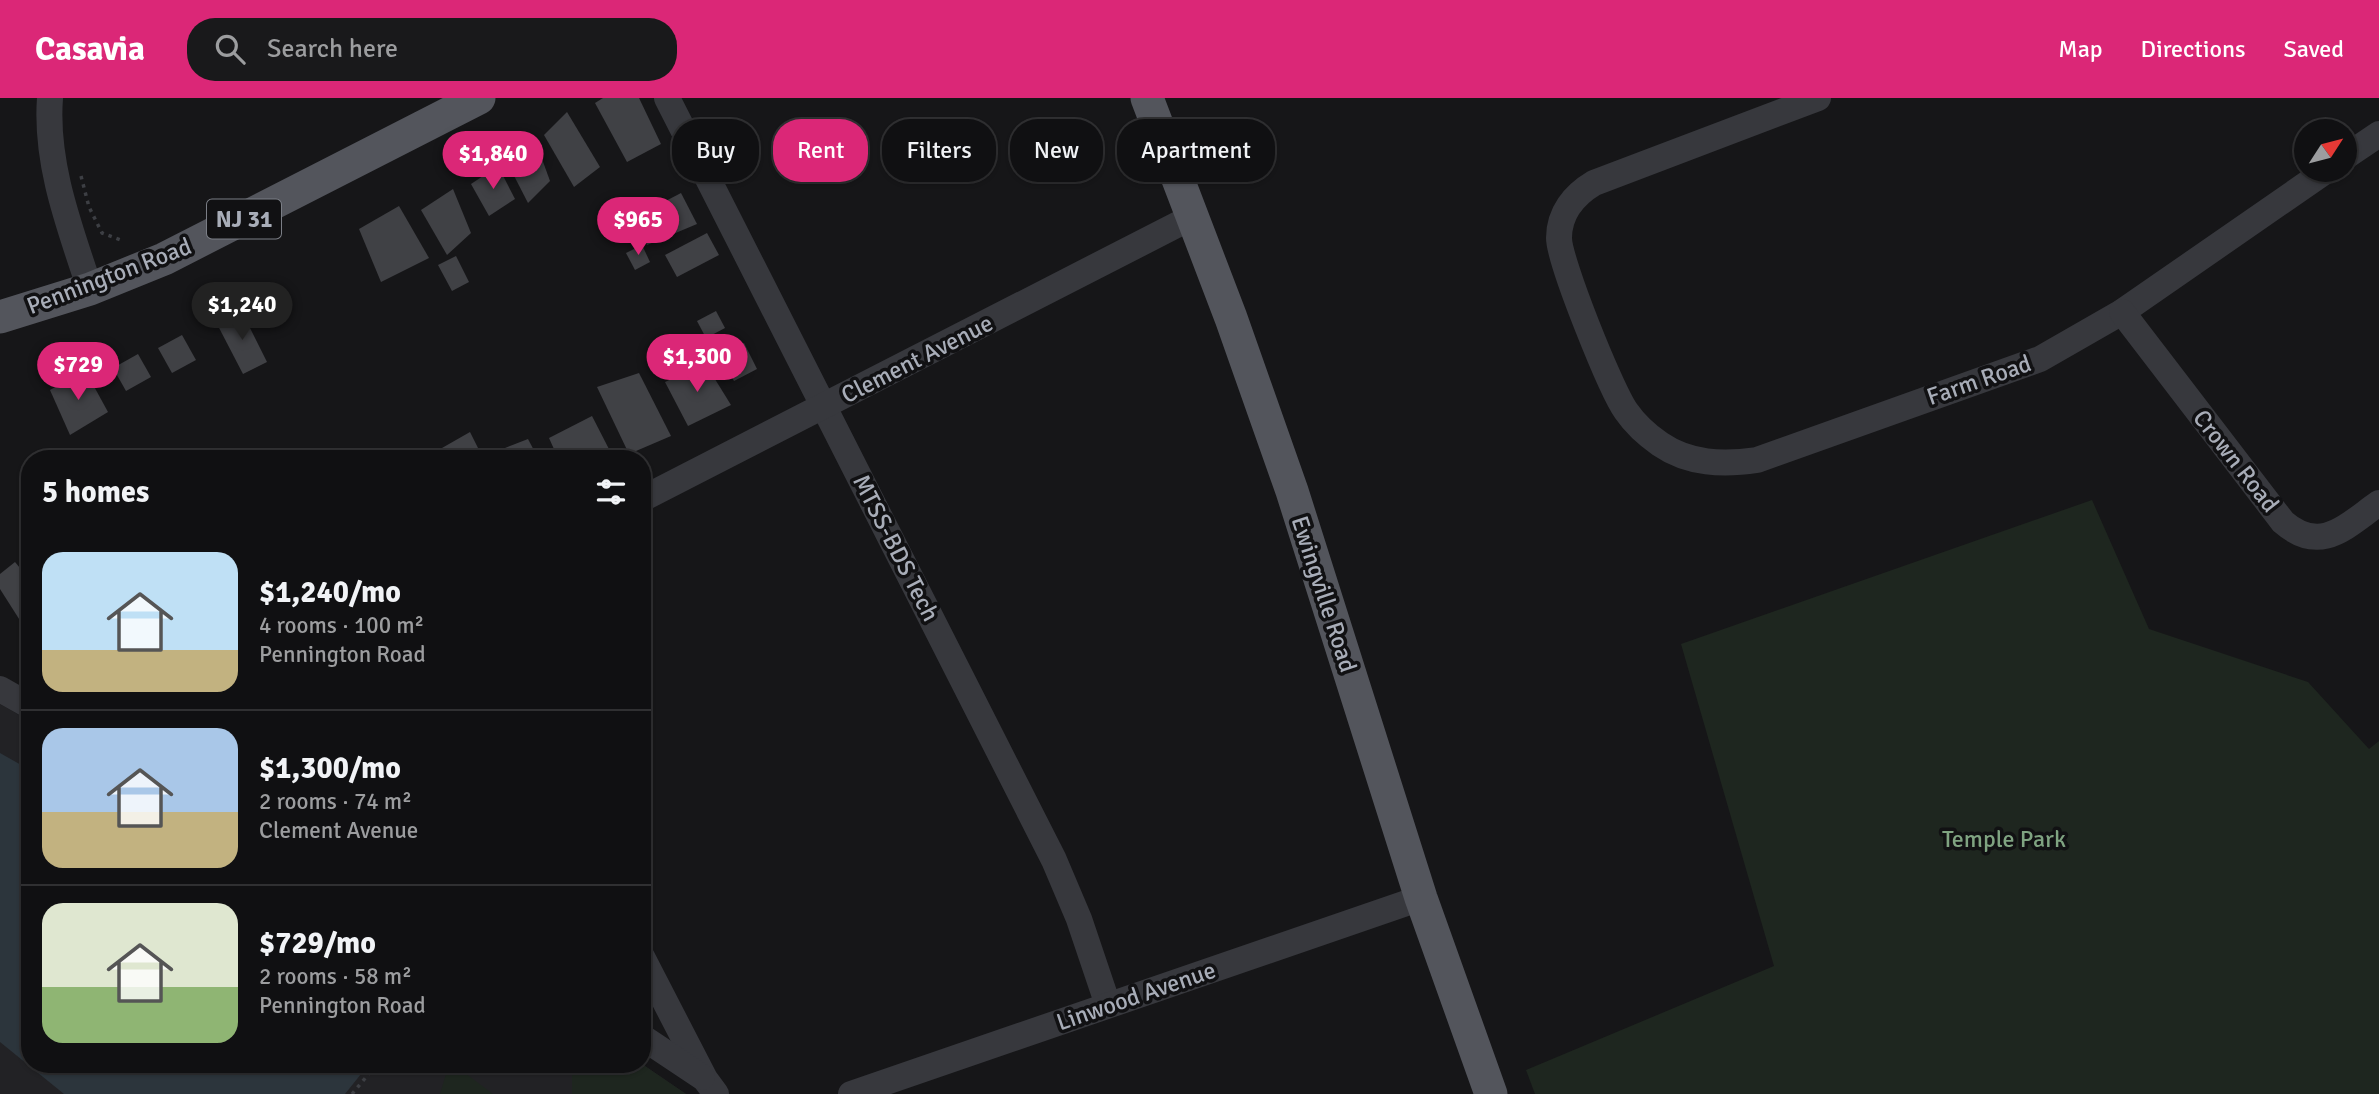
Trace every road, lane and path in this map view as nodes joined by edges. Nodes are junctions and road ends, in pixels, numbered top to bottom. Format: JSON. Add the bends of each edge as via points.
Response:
{"nodes":[{"id":1,"x":50,"y":98,"type":"edge"},
{"id":2,"x":479,"y":98,"type":"edge"},
{"id":3,"x":667,"y":98,"type":"edge"},
{"id":4,"x":1147,"y":98,"type":"edge"},
{"id":5,"x":1818,"y":98,"type":"edge"},
{"id":6,"x":2379,"y":134,"type":"edge"},
{"id":7,"x":2357,"y":150,"type":"edge"},
{"id":8,"x":80,"y":172,"type":"dead end"},
{"id":9,"x":2310,"y":182,"type":"edge"},
{"id":10,"x":1192,"y":217,"type":"junction"},
{"id":11,"x":122,"y":241,"type":"dead end"},
{"id":12,"x":90,"y":289,"type":"junction"},
{"id":13,"x":2122,"y":312,"type":"junction"},
{"id":14,"x":0,"y":317,"type":"edge"},
{"id":15,"x":824,"y":407,"type":"junction"},
{"id":16,"x":651,"y":494,"type":"edge"},
{"id":17,"x":2379,"y":503,"type":"edge"},
{"id":18,"x":0,"y":688,"type":"edge"},
{"id":19,"x":21,"y":701,"type":"edge"},
{"id":20,"x":1420,"y":898,"type":"junction"},
{"id":21,"x":651,"y":974,"type":"edge"},
{"id":22,"x":1108,"y":1005,"type":"junction"},
{"id":23,"x":651,"y":1044,"type":"edge"},
{"id":24,"x":370,"y":1073,"type":"edge"},
{"id":25,"x":710,"y":1087,"type":"edge"},
{"id":26,"x":352,"y":1094,"type":"edge"},
{"id":27,"x":851,"y":1094,"type":"edge"},
{"id":28,"x":1491,"y":1094,"type":"edge"}],
"edges":[{"from":1,"to":12,"type":"street","via":[[57,178]]},
{"from":2,"to":12,"type":"main road","name":"Pennington Road","number":"NJ 31","via":[[164,259]]},
{"from":3,"to":15,"type":"street","name":"MTSS-BDS Tech"},
{"from":4,"to":10,"type":"main road","name":"Ewingville Road"},
{"from":5,"to":13,"type":"street","name":"Farm Road","via":[[1594,183],[1580,192],[1561,221],[1560,253],[1614,390],[1642,430],[1661,446],[1707,462],[1757,460],[2040,359]]},
{"from":6,"to":7,"type":"street"},
{"from":8,"to":11,"type":"path","via":[[102,233]]},
{"from":9,"to":13,"type":"street","name":"Farm Road"},
{"from":10,"to":15,"type":"street","name":"Clement Avenue"},
{"from":10,"to":20,"type":"main road","name":"Ewingville Road","via":[[1292,491]]},
{"from":12,"to":14,"type":"main road","name":"Pennington Road","number":"NJ 31"},
{"from":13,"to":17,"type":"street","name":"Crown Road","via":[[2293,531],[2306,537],[2335,534]]},
{"from":15,"to":16,"type":"street","name":"Clement Avenue"},
{"from":15,"to":22,"type":"street","name":"MTSS-BDS Tech","via":[[1054,860]]},
{"from":18,"to":19,"type":"street"},
{"from":20,"to":22,"type":"street","name":"Linwood Avenue"},
{"from":20,"to":28,"type":"main road","name":"Ewingville Road"},
{"from":21,"to":25,"type":"street"},
{"from":22,"to":27,"type":"street","name":"Linwood Avenue"},
{"from":23,"to":25,"type":"street"},
{"from":24,"to":26,"type":"path"}]}
